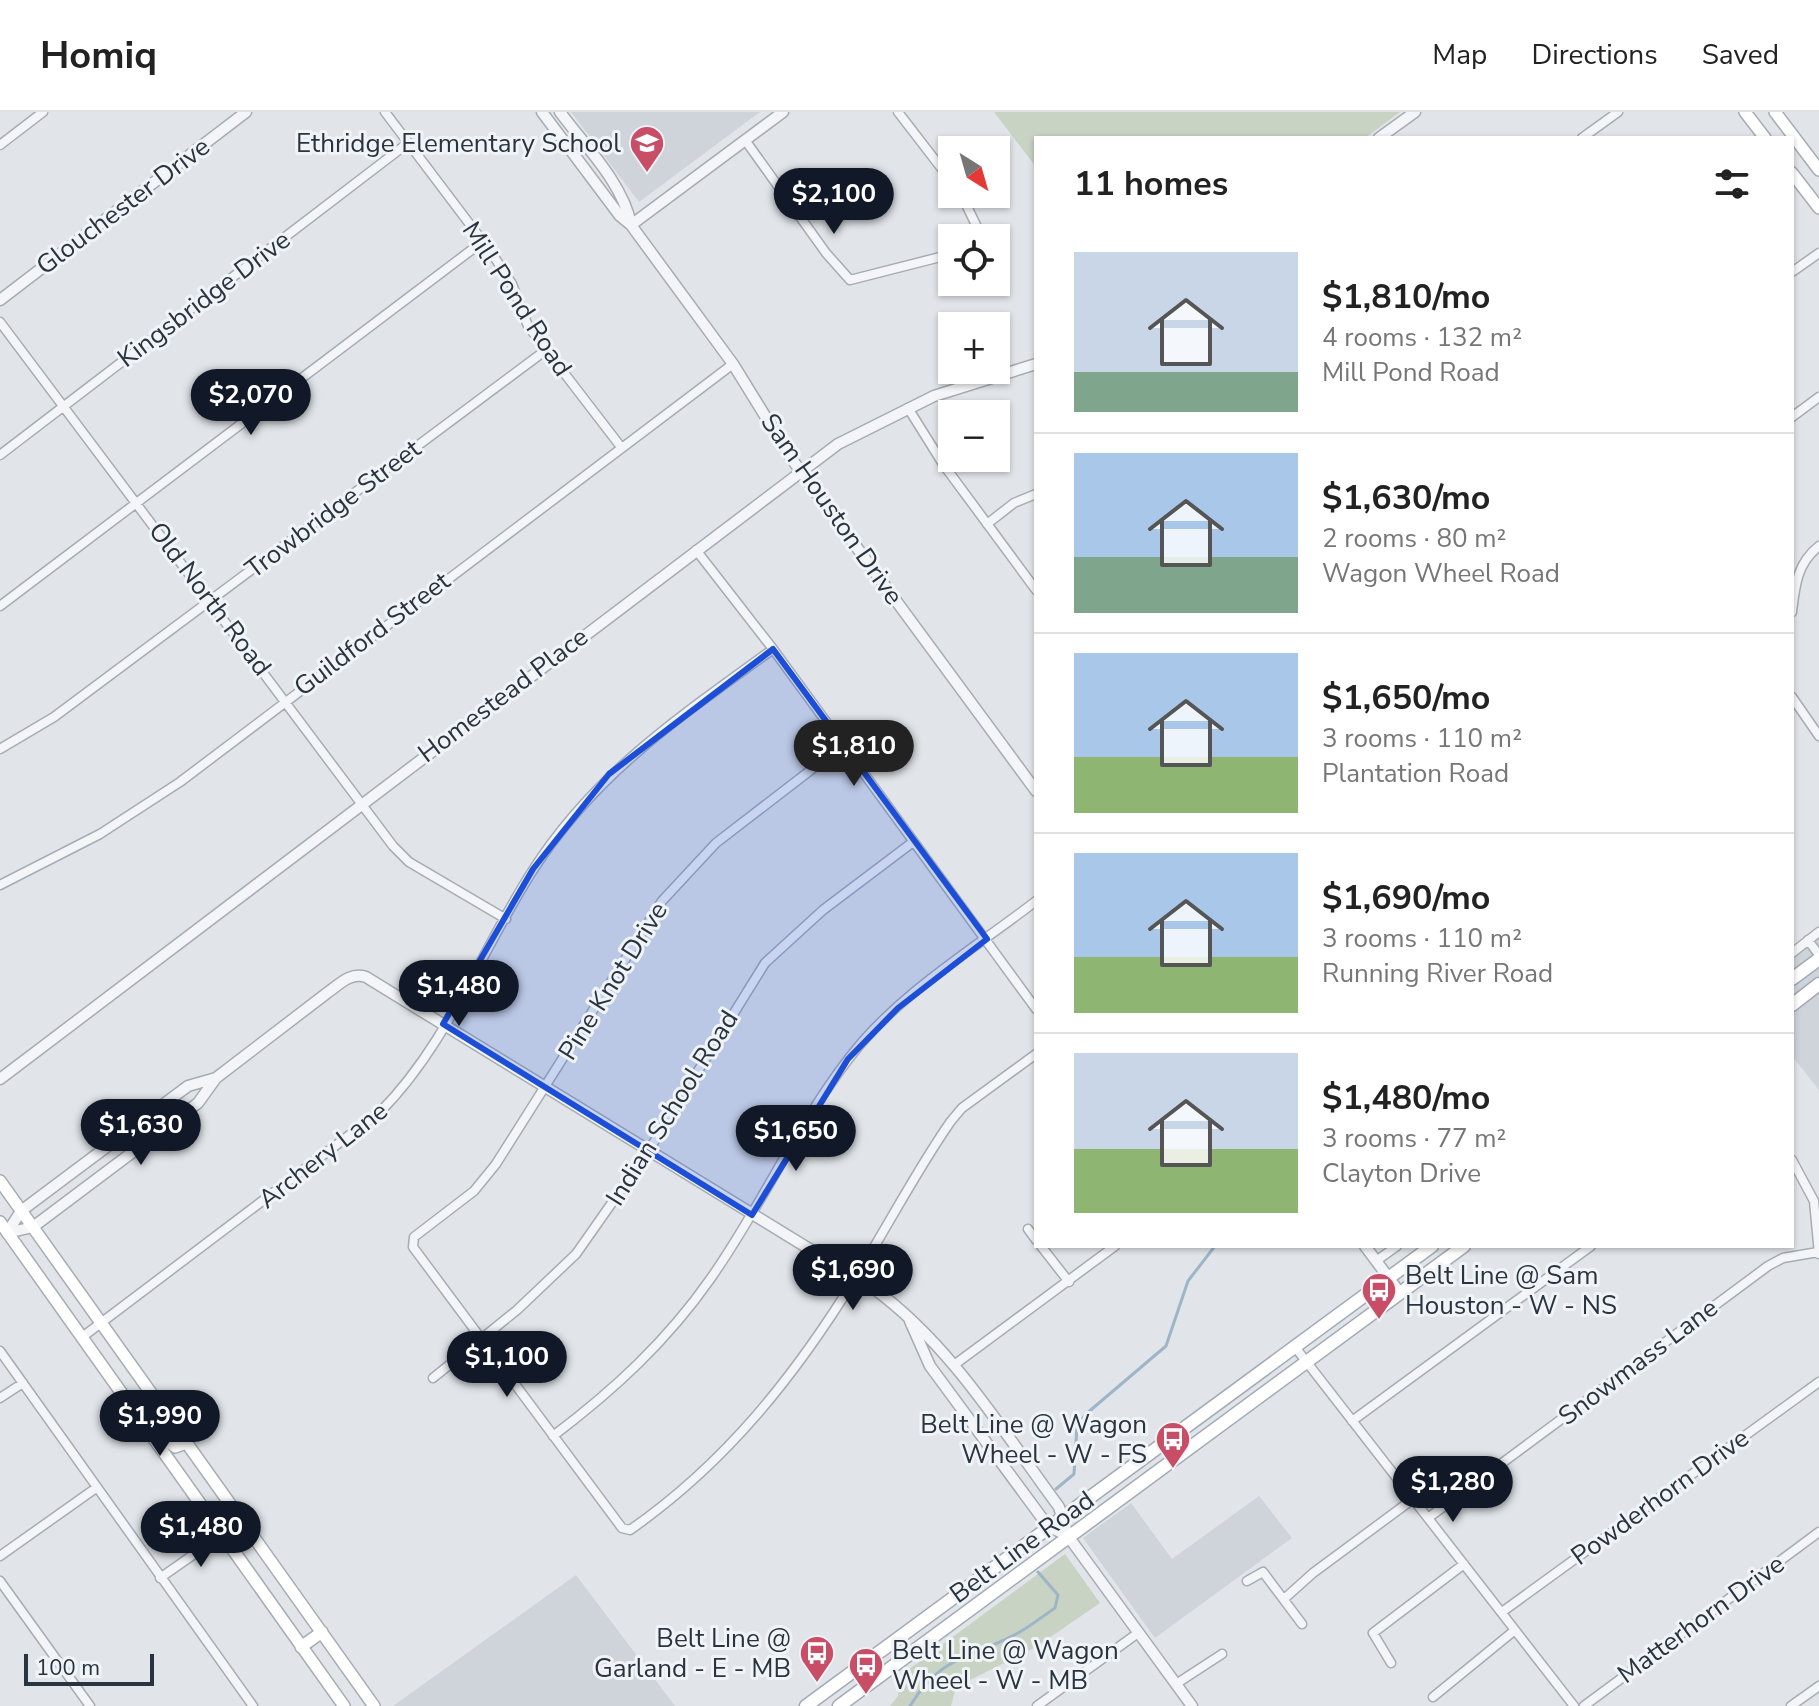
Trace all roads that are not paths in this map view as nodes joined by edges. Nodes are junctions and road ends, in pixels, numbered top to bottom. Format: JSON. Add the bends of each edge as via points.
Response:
{"nodes":[{"id":1,"x":43,"y":112,"type":"edge"},
{"id":2,"x":246,"y":112,"type":"edge"},
{"id":3,"x":385,"y":112,"type":"edge"},
{"id":4,"x":542,"y":112,"type":"edge"},
{"id":5,"x":560,"y":112,"type":"edge"},
{"id":6,"x":783,"y":112,"type":"edge"},
{"id":7,"x":898,"y":112,"type":"edge"},
{"id":8,"x":1415,"y":112,"type":"edge"},
{"id":9,"x":1618,"y":112,"type":"edge"},
{"id":10,"x":1745,"y":112,"type":"edge"},
{"id":11,"x":1775,"y":112,"type":"edge"},
{"id":12,"x":1789,"y":130,"type":"junction"},
{"id":13,"x":1382,"y":136,"type":"edge"},
{"id":14,"x":1585,"y":136,"type":"edge"},
{"id":15,"x":1763,"y":136,"type":"edge"},
{"id":16,"x":1781,"y":136,"type":"edge"},
{"id":17,"x":1794,"y":136,"type":"edge"},
{"id":18,"x":1794,"y":137,"type":"edge"},
{"id":19,"x":745,"y":140,"type":"junction"},
{"id":20,"x":408,"y":143,"type":"junction"},
{"id":21,"x":0,"y":145,"type":"edge"},
{"id":22,"x":938,"y":164,"type":"edge"},
{"id":23,"x":1819,"y":170,"type":"edge"},
{"id":24,"x":1794,"y":176,"type":"edge"},
{"id":25,"x":1819,"y":208,"type":"edge"},
{"id":26,"x":631,"y":225,"type":"junction"},
{"id":27,"x":482,"y":242,"type":"junction"},
{"id":28,"x":1819,"y":253,"type":"edge"},
{"id":29,"x":938,"y":258,"type":"edge"},
{"id":30,"x":1794,"y":271,"type":"edge"},
{"id":31,"x":0,"y":300,"type":"edge"},
{"id":32,"x":0,"y":322,"type":"edge"},
{"id":33,"x":546,"y":350,"type":"junction"},
{"id":34,"x":733,"y":364,"type":"junction"},
{"id":35,"x":1034,"y":365,"type":"edge"},
{"id":36,"x":1819,"y":397,"type":"edge"},
{"id":37,"x":63,"y":405,"type":"junction"},
{"id":38,"x":908,"y":408,"type":"junction"},
{"id":39,"x":1794,"y":416,"type":"edge"},
{"id":40,"x":621,"y":447,"type":"junction"},
{"id":41,"x":0,"y":455,"type":"edge"},
{"id":42,"x":800,"y":470,"type":"junction"},
{"id":43,"x":1034,"y":495,"type":"edge"},
{"id":44,"x":137,"y":502,"type":"junction"},
{"id":45,"x":987,"y":524,"type":"junction"},
{"id":46,"x":1819,"y":546,"type":"edge"},
{"id":47,"x":696,"y":550,"type":"junction"},
{"id":48,"x":1034,"y":587,"type":"edge"},
{"id":49,"x":1794,"y":599,"type":"edge"},
{"id":50,"x":211,"y":600,"type":"junction"},
{"id":51,"x":0,"y":606,"type":"edge"},
{"id":52,"x":773,"y":649,"type":"junction"},
{"id":53,"x":286,"y":699,"type":"junction"},
{"id":54,"x":1794,"y":700,"type":"edge"},
{"id":55,"x":1819,"y":736,"type":"edge"},
{"id":56,"x":842,"y":746,"type":"junction"},
{"id":57,"x":0,"y":749,"type":"edge"},
{"id":58,"x":1034,"y":788,"type":"edge"},
{"id":59,"x":360,"y":804,"type":"junction"},
{"id":60,"x":913,"y":842,"type":"junction"},
{"id":61,"x":0,"y":885,"type":"edge"},
{"id":62,"x":1034,"y":903,"type":"edge"},
{"id":63,"x":506,"y":919,"type":"junction"},
{"id":64,"x":1819,"y":932,"type":"edge"},
{"id":65,"x":987,"y":939,"type":"junction"},
{"id":66,"x":1808,"y":940,"type":"junction"},
{"id":67,"x":1794,"y":951,"type":"edge"},
{"id":68,"x":1819,"y":957,"type":"edge"},
{"id":69,"x":1794,"y":977,"type":"edge"},
{"id":70,"x":1819,"y":984,"type":"edge"},
{"id":71,"x":1794,"y":1003,"type":"edge"},
{"id":72,"x":1034,"y":1006,"type":"edge"},
{"id":73,"x":443,"y":1024,"type":"junction"},
{"id":74,"x":1034,"y":1055,"type":"edge"},
{"id":75,"x":216,"y":1078,"type":"junction"},
{"id":76,"x":0,"y":1079,"type":"edge"},
{"id":77,"x":546,"y":1088,"type":"junction"},
{"id":78,"x":114,"y":1142,"type":"junction"},
{"id":79,"x":649,"y":1150,"type":"junction"},
{"id":80,"x":125,"y":1158,"type":"junction"},
{"id":81,"x":1794,"y":1164,"type":"edge"},
{"id":82,"x":0,"y":1181,"type":"edge"},
{"id":83,"x":21,"y":1211,"type":"junction"},
{"id":84,"x":752,"y":1215,"type":"junction"},
{"id":85,"x":33,"y":1227,"type":"junction"},
{"id":86,"x":1028,"y":1229,"type":"dead end"},
{"id":87,"x":2,"y":1231,"type":"edge"},
{"id":88,"x":1034,"y":1237,"type":"edge"},
{"id":89,"x":1043,"y":1248,"type":"edge"},
{"id":90,"x":1112,"y":1248,"type":"edge"},
{"id":91,"x":1366,"y":1248,"type":"edge"},
{"id":92,"x":1394,"y":1248,"type":"edge"},
{"id":93,"x":1429,"y":1248,"type":"edge"},
{"id":94,"x":1461,"y":1248,"type":"edge"},
{"id":95,"x":1588,"y":1248,"type":"edge"},
{"id":96,"x":1819,"y":1253,"type":"edge"},
{"id":97,"x":1376,"y":1261,"type":"junction"},
{"id":98,"x":856,"y":1278,"type":"junction"},
{"id":99,"x":1388,"y":1278,"type":"junction"},
{"id":100,"x":1069,"y":1282,"type":"junction"},
{"id":101,"x":1400,"y":1293,"type":"junction"},
{"id":102,"x":909,"y":1319,"type":"junction"},
{"id":103,"x":102,"y":1323,"type":"junction"},
{"id":104,"x":81,"y":1338,"type":"junction"},
{"id":105,"x":483,"y":1339,"type":"junction"},
{"id":106,"x":1295,"y":1347,"type":"junction"},
{"id":107,"x":0,"y":1351,"type":"edge"},
{"id":108,"x":1307,"y":1362,"type":"junction"},
{"id":109,"x":954,"y":1365,"type":"junction"},
{"id":110,"x":938,"y":1377,"type":"junction"},
{"id":111,"x":433,"y":1378,"type":"dead end"},
{"id":112,"x":1819,"y":1382,"type":"edge"},
{"id":113,"x":23,"y":1383,"type":"junction"},
{"id":114,"x":0,"y":1398,"type":"edge"},
{"id":115,"x":1352,"y":1421,"type":"junction"},
{"id":116,"x":143,"y":1423,"type":"junction"},
{"id":117,"x":553,"y":1436,"type":"junction"},
{"id":118,"x":1172,"y":1437,"type":"junction"},
{"id":119,"x":186,"y":1443,"type":"junction"},
{"id":120,"x":1184,"y":1453,"type":"junction"},
{"id":121,"x":1029,"y":1467,"type":"junction"},
{"id":122,"x":1013,"y":1478,"type":"junction"},
{"id":123,"x":96,"y":1488,"type":"junction"},
{"id":124,"x":1413,"y":1499,"type":"junction"},
{"id":125,"x":1064,"y":1516,"type":"junction"},
{"id":126,"x":1428,"y":1518,"type":"junction"},
{"id":127,"x":243,"y":1520,"type":"junction"},
{"id":128,"x":1050,"y":1527,"type":"junction"},
{"id":129,"x":1819,"y":1532,"type":"edge"},
{"id":130,"x":223,"y":1534,"type":"junction"},
{"id":131,"x":1068,"y":1536,"type":"junction"},
{"id":132,"x":0,"y":1556,"type":"edge"},
{"id":133,"x":1464,"y":1564,"type":"junction"},
{"id":134,"x":160,"y":1578,"type":"junction"},
{"id":135,"x":0,"y":1581,"type":"edge"},
{"id":136,"x":1247,"y":1581,"type":"dead end"},
{"id":137,"x":1284,"y":1599,"type":"junction"},
{"id":138,"x":1502,"y":1612,"type":"junction"},
{"id":139,"x":1302,"y":1624,"type":"dead end"},
{"id":140,"x":1515,"y":1630,"type":"junction"},
{"id":141,"x":322,"y":1632,"type":"junction"},
{"id":142,"x":1138,"y":1633,"type":"junction"},
{"id":143,"x":301,"y":1647,"type":"junction"},
{"id":144,"x":1222,"y":1654,"type":"dead end"},
{"id":145,"x":1391,"y":1663,"type":"dead end"},
{"id":146,"x":1176,"y":1684,"type":"junction"},
{"id":147,"x":1819,"y":1686,"type":"edge"},
{"id":148,"x":1433,"y":1697,"type":"dead end"},
{"id":149,"x":814,"y":1704,"type":"edge"},
{"id":150,"x":90,"y":1706,"type":"edge"},
{"id":151,"x":253,"y":1706,"type":"edge"},
{"id":152,"x":344,"y":1706,"type":"edge"},
{"id":153,"x":374,"y":1706,"type":"edge"},
{"id":154,"x":839,"y":1706,"type":"edge"},
{"id":155,"x":1037,"y":1706,"type":"edge"},
{"id":156,"x":1192,"y":1706,"type":"edge"},
{"id":157,"x":1573,"y":1706,"type":"edge"},
{"id":158,"x":1584,"y":1706,"type":"edge"},
{"id":159,"x":1791,"y":1706,"type":"edge"}],
"edges":[{"from":1,"to":21,"type":"street"},
{"from":2,"to":31,"type":"street","name":"Glouchester Drive"},
{"from":3,"to":20,"type":"street","name":"Mill Pond Road"},
{"from":4,"to":26,"type":"street","name":"Sam Houston Drive"},
{"from":5,"to":26,"type":"street","name":"Sam Houston Drive","via":[[612,181]]},
{"from":6,"to":19,"type":"street"},
{"from":7,"to":22,"type":"street"},
{"from":8,"to":13,"type":"street"},
{"from":9,"to":14,"type":"street"},
{"from":10,"to":15,"type":"main road"},
{"from":11,"to":12,"type":"main road"},
{"from":12,"to":16,"type":"street"},
{"from":12,"to":17,"type":"main road"},
{"from":18,"to":23,"type":"main road"},
{"from":19,"to":26,"type":"street"},
{"from":19,"to":29,"type":"street","via":[[850,280]]},
{"from":20,"to":27,"type":"street","name":"Mill Pond Road"},
{"from":20,"to":37,"type":"street","name":"Kingsbridge Drive"},
{"from":24,"to":25,"type":"main road"},
{"from":26,"to":34,"type":"street","name":"Sam Houston Drive"},
{"from":27,"to":33,"type":"street","name":"Mill Pond Road","via":[[512,284],[524,318]]},
{"from":27,"to":44,"type":"street"},
{"from":28,"to":30,"type":"street"},
{"from":32,"to":37,"type":"street","name":"Old North Road"},
{"from":33,"to":40,"type":"street","name":"Mill Pond Road"},
{"from":33,"to":50,"type":"street","name":"Trowbridge Street"},
{"from":34,"to":40,"type":"street","name":"Guildford Street"},
{"from":34,"to":42,"type":"street","name":"Sam Houston Drive"},
{"from":35,"to":38,"type":"street","name":"Homestead Place"},
{"from":36,"to":39,"type":"street"},
{"from":37,"to":41,"type":"street","name":"Kingsbridge Drive"},
{"from":37,"to":44,"type":"street","name":"Old North Road"},
{"from":38,"to":42,"type":"street","name":"Homestead Place","via":[[850,436]]},
{"from":38,"to":45,"type":"street"},
{"from":40,"to":53,"type":"street","name":"Guildford Street"},
{"from":42,"to":47,"type":"street","name":"Homestead Place"},
{"from":42,"to":58,"type":"street","name":"Sam Houston Drive"},
{"from":43,"to":45,"type":"street"},
{"from":44,"to":50,"type":"street","name":"Old North Road"},
{"from":44,"to":51,"type":"street"},
{"from":45,"to":48,"type":"street"},
{"from":46,"to":49,"type":"street","via":[[1806,556]]},
{"from":47,"to":52,"type":"street"},
{"from":47,"to":59,"type":"street","name":"Homestead Place"},
{"from":50,"to":53,"type":"street","name":"Old North Road"},
{"from":50,"to":57,"type":"street","name":"Trowbridge Street","via":[[54,717]]},
{"from":52,"to":56,"type":"street"},
{"from":52,"to":63,"type":"street","name":"Archery Lane","via":[[609,774],[533,869]]},
{"from":53,"to":59,"type":"street","name":"Old North Road"},
{"from":53,"to":61,"type":"street","name":"Guildford Street","via":[[132,815]]},
{"from":54,"to":55,"type":"street"},
{"from":56,"to":60,"type":"street"},
{"from":56,"to":77,"type":"street","name":"Pine Knot Drive","via":[[716,843],[662,901]]},
{"from":59,"to":63,"type":"street","name":"Old North Road","via":[[409,862]]},
{"from":59,"to":76,"type":"street","name":"Homestead Place"},
{"from":60,"to":65,"type":"street"},
{"from":60,"to":79,"type":"street","name":"Indian School Road","via":[[823,910],[765,963]]},
{"from":62,"to":65,"type":"street"},
{"from":63,"to":73,"type":"street","name":"Archery Lane"},
{"from":64,"to":66,"type":"street"},
{"from":65,"to":72,"type":"street"},
{"from":65,"to":84,"type":"street","via":[[862,1042]]},
{"from":66,"to":67,"type":"street"},
{"from":66,"to":68,"type":"street"},
{"from":68,"to":69,"type":"main road"},
{"from":70,"to":71,"type":"main road"},
{"from":73,"to":75,"type":"street","via":[[357,974]]},
{"from":73,"to":77,"type":"street"},
{"from":73,"to":103,"type":"street","name":"Archery Lane","via":[[411,1077],[380,1112]]},
{"from":74,"to":98,"type":"street","via":[[951,1121]]},
{"from":75,"to":78,"type":"street","via":[[188,1086]]},
{"from":75,"to":80,"type":"street","via":[[198,1103]]},
{"from":77,"to":79,"type":"street"},
{"from":77,"to":105,"type":"street","name":"Pine Knot Drive","via":[[474,1191],[412,1241]]},
{"from":78,"to":80,"type":"street"},
{"from":78,"to":83,"type":"street"},
{"from":79,"to":84,"type":"street"},
{"from":79,"to":105,"type":"street","name":"Indian School Road","via":[[576,1254]]},
{"from":80,"to":85,"type":"street"},
{"from":81,"to":96,"type":"street","via":[[1814,1201]]},
{"from":82,"to":83,"type":"main road"},
{"from":83,"to":85,"type":"main road"},
{"from":83,"to":87,"type":"street"},
{"from":84,"to":98,"type":"street"},
{"from":84,"to":117,"type":"street","via":[[663,1340],[614,1389]]},
{"from":85,"to":87,"type":"street"},
{"from":85,"to":103,"type":"main road"},
{"from":86,"to":88,"type":"street"},
{"from":87,"to":104,"type":"main road"},
{"from":89,"to":100,"type":"street"},
{"from":90,"to":100,"type":"street"},
{"from":91,"to":97,"type":"street"},
{"from":92,"to":97,"type":"street"},
{"from":93,"to":99,"type":"main road","name":"Belt Line Road"},
{"from":94,"to":101,"type":"main road","name":"Belt Line Road"},
{"from":95,"to":115,"type":"street"},
{"from":96,"to":126,"type":"street","name":"Snowmass Lane","via":[[1783,1258],[1768,1266]]},
{"from":97,"to":99,"type":"street"},
{"from":98,"to":102,"type":"street"},
{"from":98,"to":117,"type":"street","via":[[757,1418],[696,1479],[630,1530],[622,1528]]},
{"from":99,"to":101,"type":"street"},
{"from":99,"to":106,"type":"main road","name":"Belt Line Road"},
{"from":100,"to":109,"type":"street"},
{"from":101,"to":108,"type":"main road","name":"Belt Line Road"},
{"from":102,"to":109,"type":"street"},
{"from":102,"to":110,"type":"street","via":[[923,1356]]},
{"from":103,"to":104,"type":"street","name":"Archery Lane"},
{"from":103,"to":119,"type":"main road"},
{"from":104,"to":116,"type":"main road"},
{"from":105,"to":111,"type":"street","name":"Indian School Road"},
{"from":105,"to":117,"type":"street"},
{"from":106,"to":108,"type":"street"},
{"from":106,"to":118,"type":"main road","name":"Belt Line Road"},
{"from":107,"to":113,"type":"street"},
{"from":108,"to":115,"type":"street"},
{"from":108,"to":120,"type":"main road","name":"Belt Line Road"},
{"from":109,"to":110,"type":"street"},
{"from":109,"to":121,"type":"street"},
{"from":110,"to":122,"type":"street"},
{"from":112,"to":138,"type":"street","name":"Powderhorn Drive"},
{"from":113,"to":114,"type":"street"},
{"from":113,"to":123,"type":"street"},
{"from":115,"to":124,"type":"street"},
{"from":116,"to":119,"type":"main road","via":[[175,1447]]},
{"from":116,"to":130,"type":"main road"},
{"from":118,"to":120,"type":"main road"},
{"from":118,"to":125,"type":"main road","name":"Belt Line Road"},
{"from":119,"to":127,"type":"main road"},
{"from":120,"to":131,"type":"main road","name":"Belt Line Road"},
{"from":121,"to":122,"type":"street"},
{"from":121,"to":125,"type":"street"},
{"from":122,"to":128,"type":"street"},
{"from":123,"to":132,"type":"street"},
{"from":123,"to":134,"type":"street"},
{"from":124,"to":126,"type":"street"},
{"from":124,"to":137,"type":"street"},
{"from":125,"to":128,"type":"main road","name":"Belt Line Road"},
{"from":125,"to":131,"type":"street"},
{"from":126,"to":133,"type":"street"},
{"from":127,"to":130,"type":"street"},
{"from":127,"to":141,"type":"main road"},
{"from":128,"to":131,"type":"street"},
{"from":128,"to":149,"type":"main road","name":"Belt Line Road"},
{"from":129,"to":158,"type":"street","name":"Matterhorn Drive"},
{"from":130,"to":134,"type":"street"},
{"from":130,"to":143,"type":"main road"},
{"from":131,"to":142,"type":"street"},
{"from":131,"to":154,"type":"main road","name":"Belt Line Road"},
{"from":133,"to":138,"type":"street"},
{"from":133,"to":145,"type":"street","via":[[1373,1633]]},
{"from":134,"to":151,"type":"street"},
{"from":135,"to":150,"type":"street"},
{"from":136,"to":137,"type":"street","via":[[1263,1572]]},
{"from":137,"to":139,"type":"street"},
{"from":138,"to":140,"type":"street"},
{"from":140,"to":148,"type":"street"},
{"from":140,"to":157,"type":"street"},
{"from":141,"to":143,"type":"main road"},
{"from":141,"to":153,"type":"main road"},
{"from":142,"to":146,"type":"street"},
{"from":142,"to":155,"type":"street"},
{"from":143,"to":152,"type":"main road"},
{"from":144,"to":146,"type":"street"},
{"from":146,"to":156,"type":"street"},
{"from":147,"to":159,"type":"street"}]}
